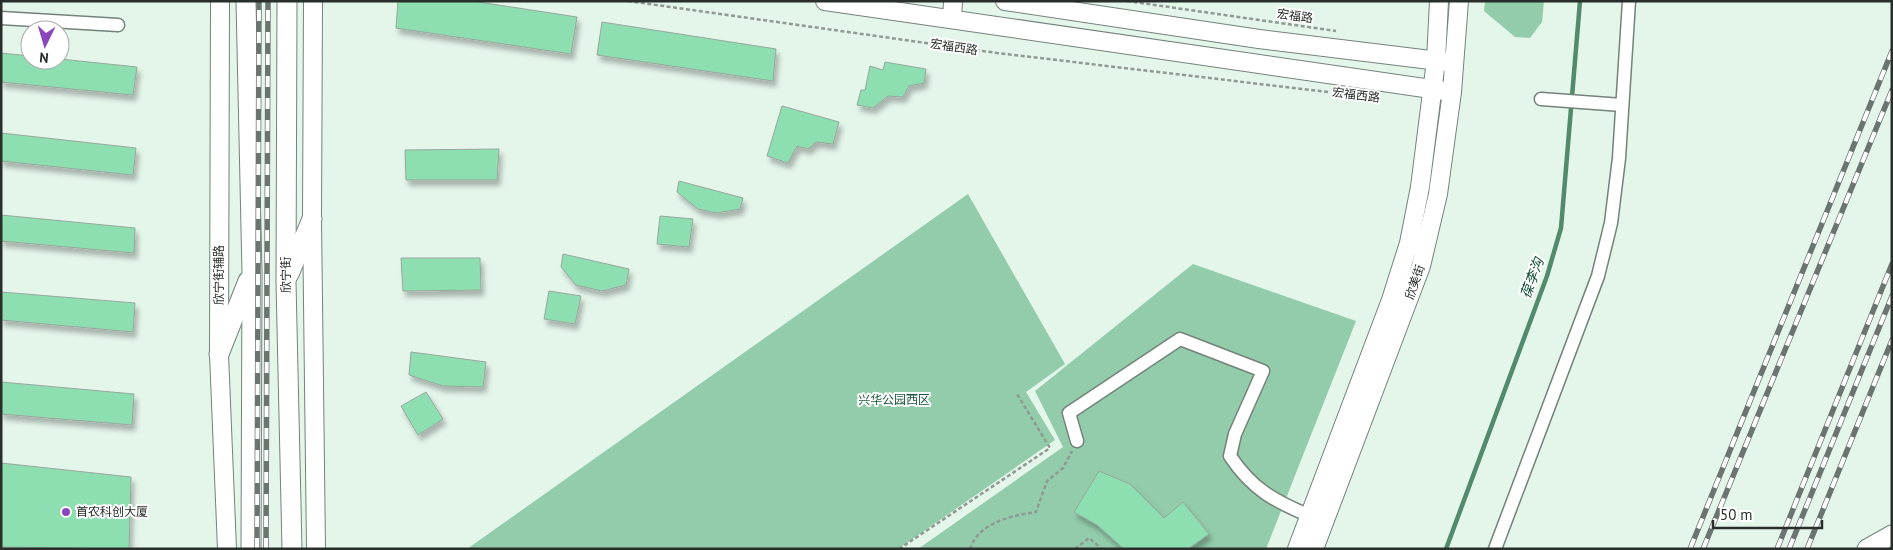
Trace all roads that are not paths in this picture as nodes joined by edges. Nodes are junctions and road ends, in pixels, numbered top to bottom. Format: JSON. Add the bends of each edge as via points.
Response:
{"nodes":[{"id":1,"x":220,"y":1,"type":"edge"},
{"id":2,"x":246,"y":1,"type":"edge"},
{"id":3,"x":287,"y":1,"type":"edge"},
{"id":4,"x":313,"y":1,"type":"edge"},
{"id":5,"x":825,"y":1,"type":"edge"},
{"id":6,"x":1004,"y":1,"type":"edge"},
{"id":7,"x":1439,"y":1,"type":"edge"},
{"id":8,"x":1459,"y":1,"type":"edge"},
{"id":9,"x":1629,"y":1,"type":"edge"},
{"id":10,"x":952,"y":10,"type":"edge"},
{"id":11,"x":1,"y":18,"type":"edge"},
{"id":12,"x":118,"y":25,"type":"dead end"},
{"id":13,"x":1436,"y":61,"type":"junction"},
{"id":14,"x":1454,"y":62,"type":"junction"},
{"id":15,"x":1433,"y":87,"type":"junction"},
{"id":16,"x":1452,"y":92,"type":"junction"},
{"id":17,"x":1543,"y":99,"type":"dead end"},
{"id":18,"x":1617,"y":105,"type":"junction"},
{"id":19,"x":312,"y":219,"type":"junction"},
{"id":20,"x":252,"y":273,"type":"junction"},
{"id":21,"x":286,"y":282,"type":"junction"},
{"id":22,"x":219,"y":354,"type":"junction"},
{"id":23,"x":1077,"y":441,"type":"road end"},
{"id":24,"x":1310,"y":516,"type":"junction"},
{"id":25,"x":227,"y":549,"type":"edge"},
{"id":26,"x":252,"y":549,"type":"edge"},
{"id":27,"x":292,"y":549,"type":"edge"},
{"id":28,"x":316,"y":549,"type":"edge"},
{"id":29,"x":1298,"y":549,"type":"edge"},
{"id":30,"x":1314,"y":549,"type":"edge"},
{"id":31,"x":1495,"y":549,"type":"edge"}],
"edges":[{"from":1,"to":22,"type":"street","name":"欣宁街辅路"},
{"from":2,"to":20,"type":"main road"},
{"from":3,"to":21,"type":"main road","name":"欣宁街"},
{"from":4,"to":19,"type":"street"},
{"from":5,"to":10,"type":"street","name":"宏福西路"},
{"from":6,"to":13,"type":"street"},
{"from":7,"to":13,"type":"street","name":"欣美街"},
{"from":8,"to":14,"type":"street","name":"欣美街"},
{"from":9,"to":18,"type":"street"},
{"from":10,"to":15,"type":"street","name":"宏福西路"},
{"from":11,"to":12,"type":"street"},
{"from":13,"to":14,"type":"street"},
{"from":13,"to":15,"type":"street","name":"欣美街"},
{"from":14,"to":16,"type":"street","name":"欣美街"},
{"from":15,"to":16,"type":"street","name":"宏福西路"},
{"from":15,"to":24,"type":"street","name":"欣美街","via":[[1409,243],[1391,300]]},
{"from":16,"to":30,"type":"street","name":"欣美街","via":[[1438,194],[1422,266]]},
{"from":17,"to":18,"type":"street"},
{"from":18,"to":31,"type":"street","via":[[1619,158],[1611,223],[1598,276]]},
{"from":19,"to":21,"type":"main road"},
{"from":19,"to":28,"type":"street"},
{"from":20,"to":22,"type":"main road"},
{"from":20,"to":26,"type":"main road"},
{"from":21,"to":27,"type":"main road","name":"欣宁街"},
{"from":22,"to":25,"type":"street","name":"欣宁街辅路"},
{"from":23,"to":24,"type":"street","via":[[1068,413],[1180,339],[1263,371],[1235,434],[1230,456],[1243,476],[1277,502]]},
{"from":24,"to":29,"type":"street","name":"欣美街"}]}
